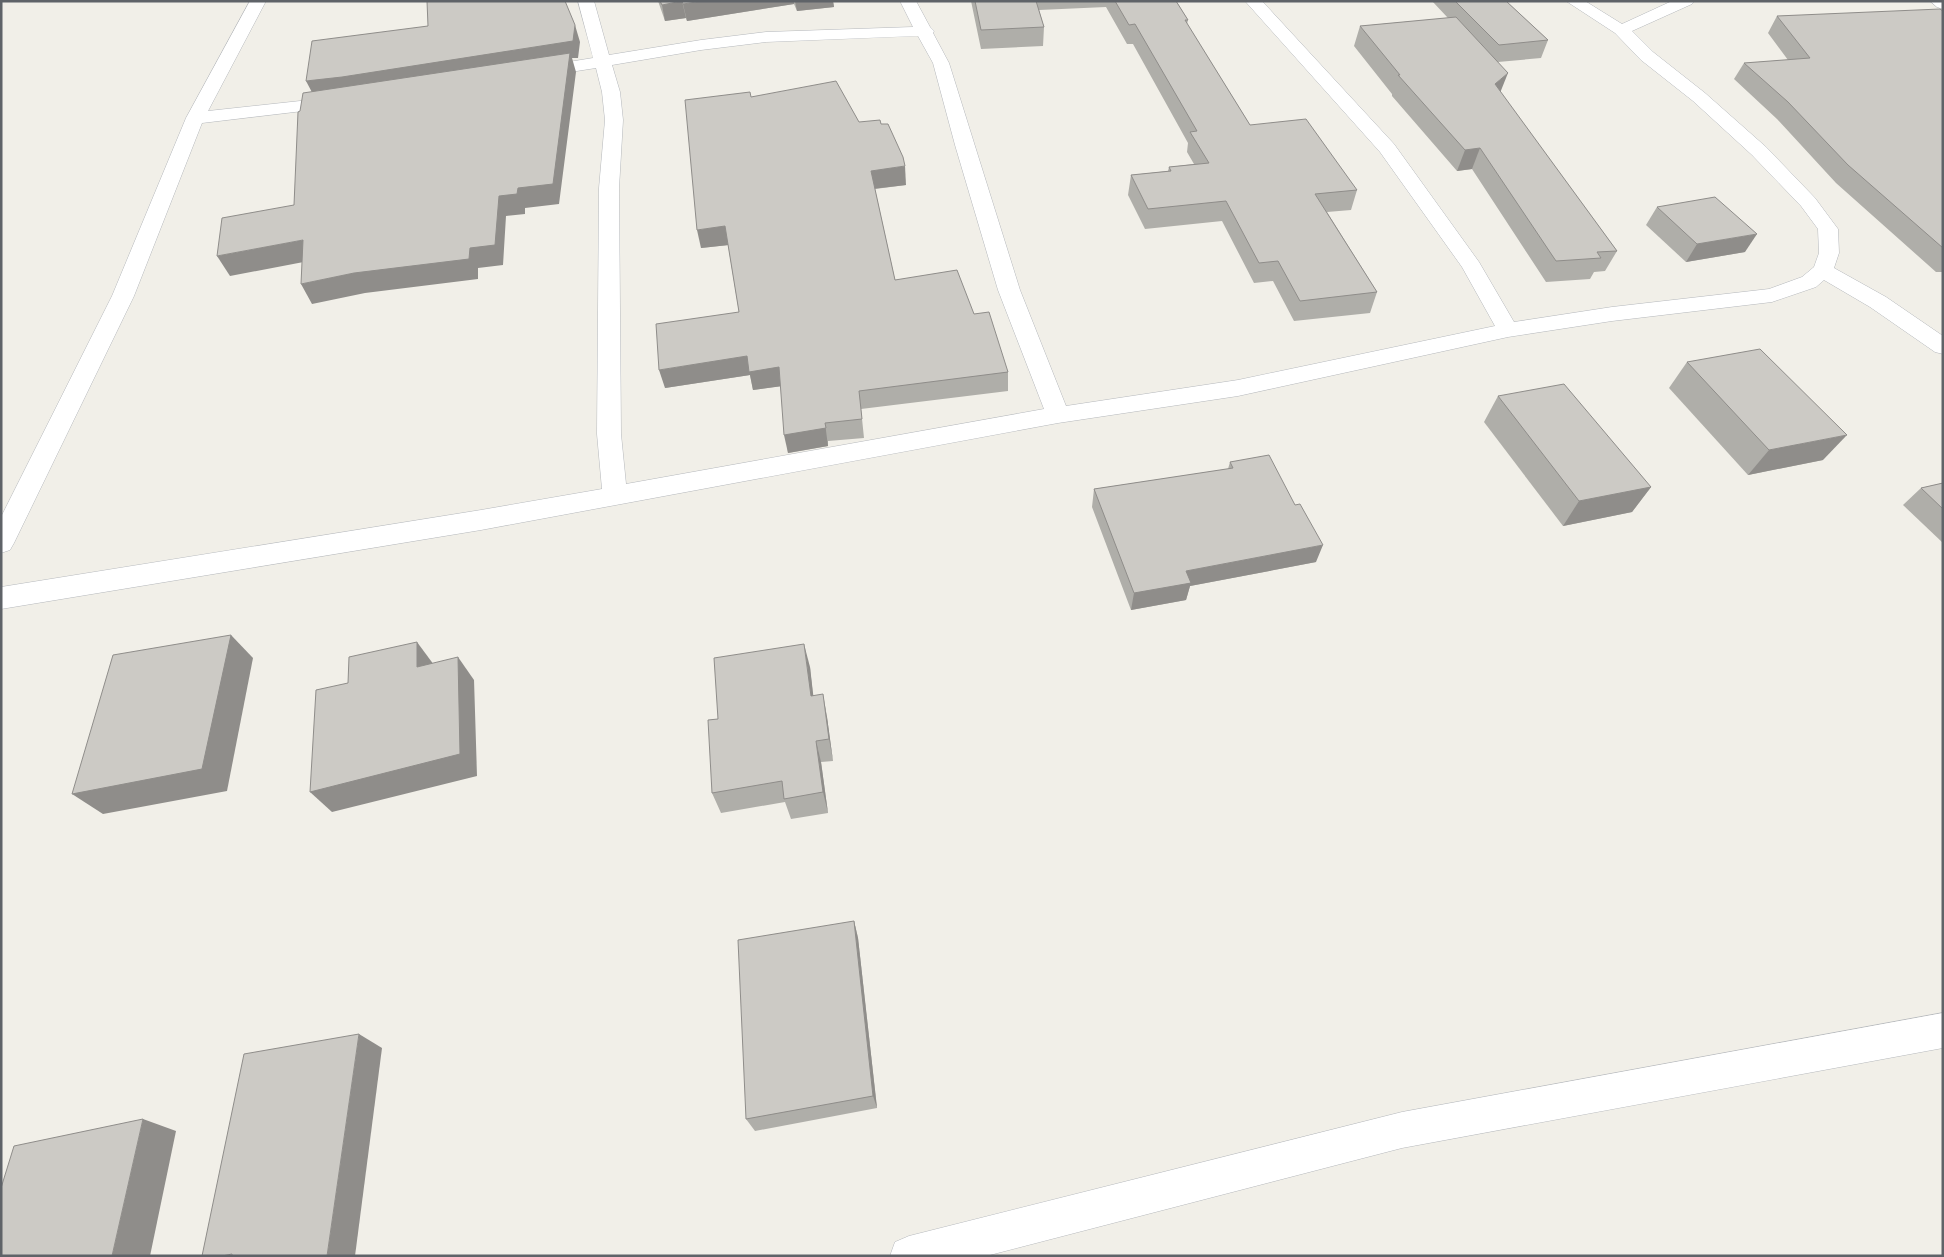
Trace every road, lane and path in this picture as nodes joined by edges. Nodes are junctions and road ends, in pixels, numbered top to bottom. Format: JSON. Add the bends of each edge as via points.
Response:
{"nodes":[{"id":1,"x":258,"y":1,"type":"edge"},
{"id":2,"x":586,"y":1,"type":"edge"},
{"id":3,"x":908,"y":1,"type":"edge"},
{"id":4,"x":1253,"y":1,"type":"edge"},
{"id":5,"x":1574,"y":1,"type":"edge"},
{"id":6,"x":1686,"y":1,"type":"edge"},
{"id":7,"x":1938,"y":1,"type":"edge"},
{"id":8,"x":1943,"y":4,"type":"edge"},
{"id":9,"x":1621,"y":30,"type":"junction"},
{"id":10,"x":926,"y":32,"type":"junction"},
{"id":11,"x":601,"y":62,"type":"junction"},
{"id":12,"x":523,"y":74,"type":"edge"},
{"id":13,"x":350,"y":101,"type":"edge"},
{"id":14,"x":195,"y":118,"type":"junction"},
{"id":15,"x":1823,"y":270,"type":"junction"},
{"id":16,"x":1508,"y":330,"type":"junction"},
{"id":17,"x":1943,"y":347,"type":"edge"},
{"id":18,"x":1058,"y":416,"type":"junction"},
{"id":19,"x":615,"y":495,"type":"junction"},
{"id":20,"x":1,"y":542,"type":"edge"},
{"id":21,"x":1,"y":598,"type":"edge"},
{"id":22,"x":1943,"y":1030,"type":"edge"},
{"id":23,"x":909,"y":1256,"type":"edge"}],
"edges":[{"from":1,"to":14,"type":"street"},
{"from":2,"to":11,"type":"street"},
{"from":3,"to":10,"type":"street"},
{"from":4,"to":16,"type":"street","via":[[1387,148],[1472,266]]},
{"from":5,"to":9,"type":"street"},
{"from":6,"to":9,"type":"street"},
{"from":7,"to":8,"type":"street"},
{"from":9,"to":15,"type":"street","via":[[1759,151],[1808,202],[1828,229],[1829,253]]},
{"from":10,"to":11,"type":"street","via":[[766,37]]},
{"from":10,"to":18,"type":"street","via":[[941,64],[1009,290]]},
{"from":11,"to":12,"type":"street"},
{"from":11,"to":19,"type":"street","via":[[611,92],[614,120],[609,188],[609,434]]},
{"from":13,"to":14,"type":"street"},
{"from":14,"to":20,"type":"street","via":[[123,296]]},
{"from":15,"to":16,"type":"street","via":[[1809,282],[1772,295]]},
{"from":15,"to":17,"type":"street","via":[[1878,302]]},
{"from":16,"to":18,"type":"street","via":[[1238,388]]},
{"from":18,"to":19,"type":"street"},
{"from":19,"to":21,"type":"street"},
{"from":22,"to":23,"type":"street","via":[[1402,1130]]}]}
